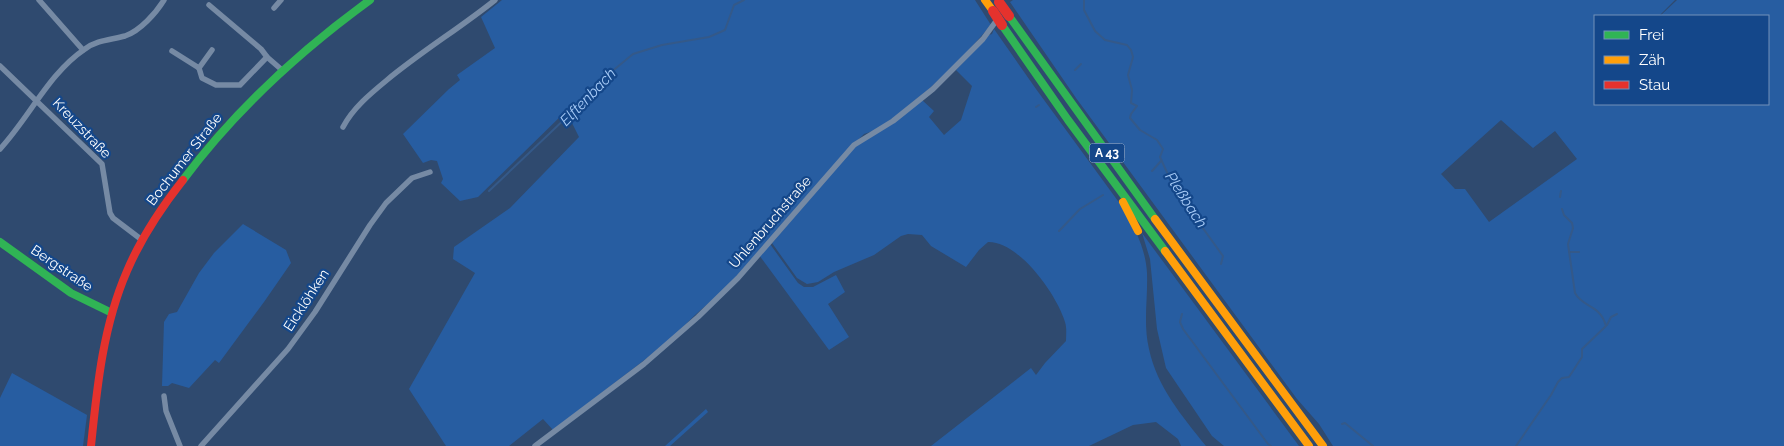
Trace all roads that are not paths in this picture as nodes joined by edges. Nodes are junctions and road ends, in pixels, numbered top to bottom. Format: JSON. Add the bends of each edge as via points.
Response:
{"nodes":[{"id":1,"x":39,"y":0,"type":"edge"},
{"id":2,"x":164,"y":0,"type":"edge"},
{"id":3,"x":281,"y":0,"type":"edge"},
{"id":4,"x":370,"y":0,"type":"edge"},
{"id":5,"x":495,"y":0,"type":"edge"},
{"id":6,"x":985,"y":0,"type":"edge"},
{"id":7,"x":1002,"y":1,"type":"edge"},
{"id":8,"x":209,"y":5,"type":"dead end"},
{"id":9,"x":274,"y":8,"type":"dead end"},
{"id":10,"x":83,"y":50,"type":"junction"},
{"id":11,"x":172,"y":50,"type":"dead end"},
{"id":12,"x":212,"y":50,"type":"dead end"},
{"id":13,"x":267,"y":57,"type":"junction"},
{"id":14,"x":0,"y":66,"type":"edge"},
{"id":15,"x":199,"y":68,"type":"junction"},
{"id":16,"x":282,"y":70,"type":"junction"},
{"id":17,"x":37,"y":101,"type":"junction"},
{"id":18,"x":342,"y":127,"type":"dead end"},
{"id":19,"x":0,"y":149,"type":"edge"},
{"id":20,"x":430,"y":172,"type":"dead end"},
{"id":21,"x":1114,"y":183,"type":"junction"},
{"id":22,"x":1138,"y":231,"type":"dead end"},
{"id":23,"x":142,"y":240,"type":"junction"},
{"id":24,"x":0,"y":242,"type":"edge"},
{"id":25,"x":112,"y":312,"type":"junction"},
{"id":26,"x":164,"y":396,"type":"dead end"},
{"id":27,"x":91,"y":446,"type":"edge"},
{"id":28,"x":180,"y":446,"type":"edge"},
{"id":29,"x":201,"y":446,"type":"edge"},
{"id":30,"x":535,"y":446,"type":"edge"},
{"id":31,"x":1309,"y":446,"type":"edge"},
{"id":32,"x":1323,"y":446,"type":"edge"}],
"edges":[{"from":1,"to":10,"type":"street"},
{"from":2,"to":10,"type":"street","via":[[132,32]]},
{"from":3,"to":9,"type":"street"},
{"from":4,"to":16,"type":"main road","name":"Bochumer Straße"},
{"from":5,"to":18,"type":"street","via":[[408,63],[350,114]]},
{"from":6,"to":21,"type":"main road","number":"A 43","bridge":true},
{"from":7,"to":30,"type":"street","name":"Uhlenbruchstraße","via":[[992,27],[963,61],[901,115],[854,146],[738,278],[698,317],[644,364]]},
{"from":7,"to":32,"type":"main road","number":"A 43","bridge":true,"via":[[1009,16]]},
{"from":8,"to":13,"type":"street"},
{"from":10,"to":17,"type":"street"},
{"from":11,"to":15,"type":"street"},
{"from":12,"to":15,"type":"street"},
{"from":13,"to":15,"type":"street","via":[[244,83],[236,86],[210,83],[202,78]]},
{"from":13,"to":16,"type":"street"},
{"from":14,"to":17,"type":"street","name":"Kreuzstraße"},
{"from":16,"to":23,"type":"main road","name":"Bochumer Straße","via":[[208,148]]},
{"from":17,"to":19,"type":"street"},
{"from":17,"to":23,"type":"street","name":"Kreuzstraße","via":[[102,164],[110,213]]},
{"from":20,"to":29,"type":"street","name":"Eicklöhken","via":[[412,178],[386,203],[288,349]]},
{"from":21,"to":22,"type":"main road"},
{"from":21,"to":31,"type":"main road","number":"A 43"},
{"from":23,"to":25,"type":"main road","name":"Bochumer Straße"},
{"from":24,"to":25,"type":"main road","name":"Bergstraße","via":[[71,293]]},
{"from":25,"to":27,"type":"main road","name":"Bochumer Straße","via":[[99,370]]},
{"from":26,"to":28,"type":"street","via":[[166,411]]}]}
